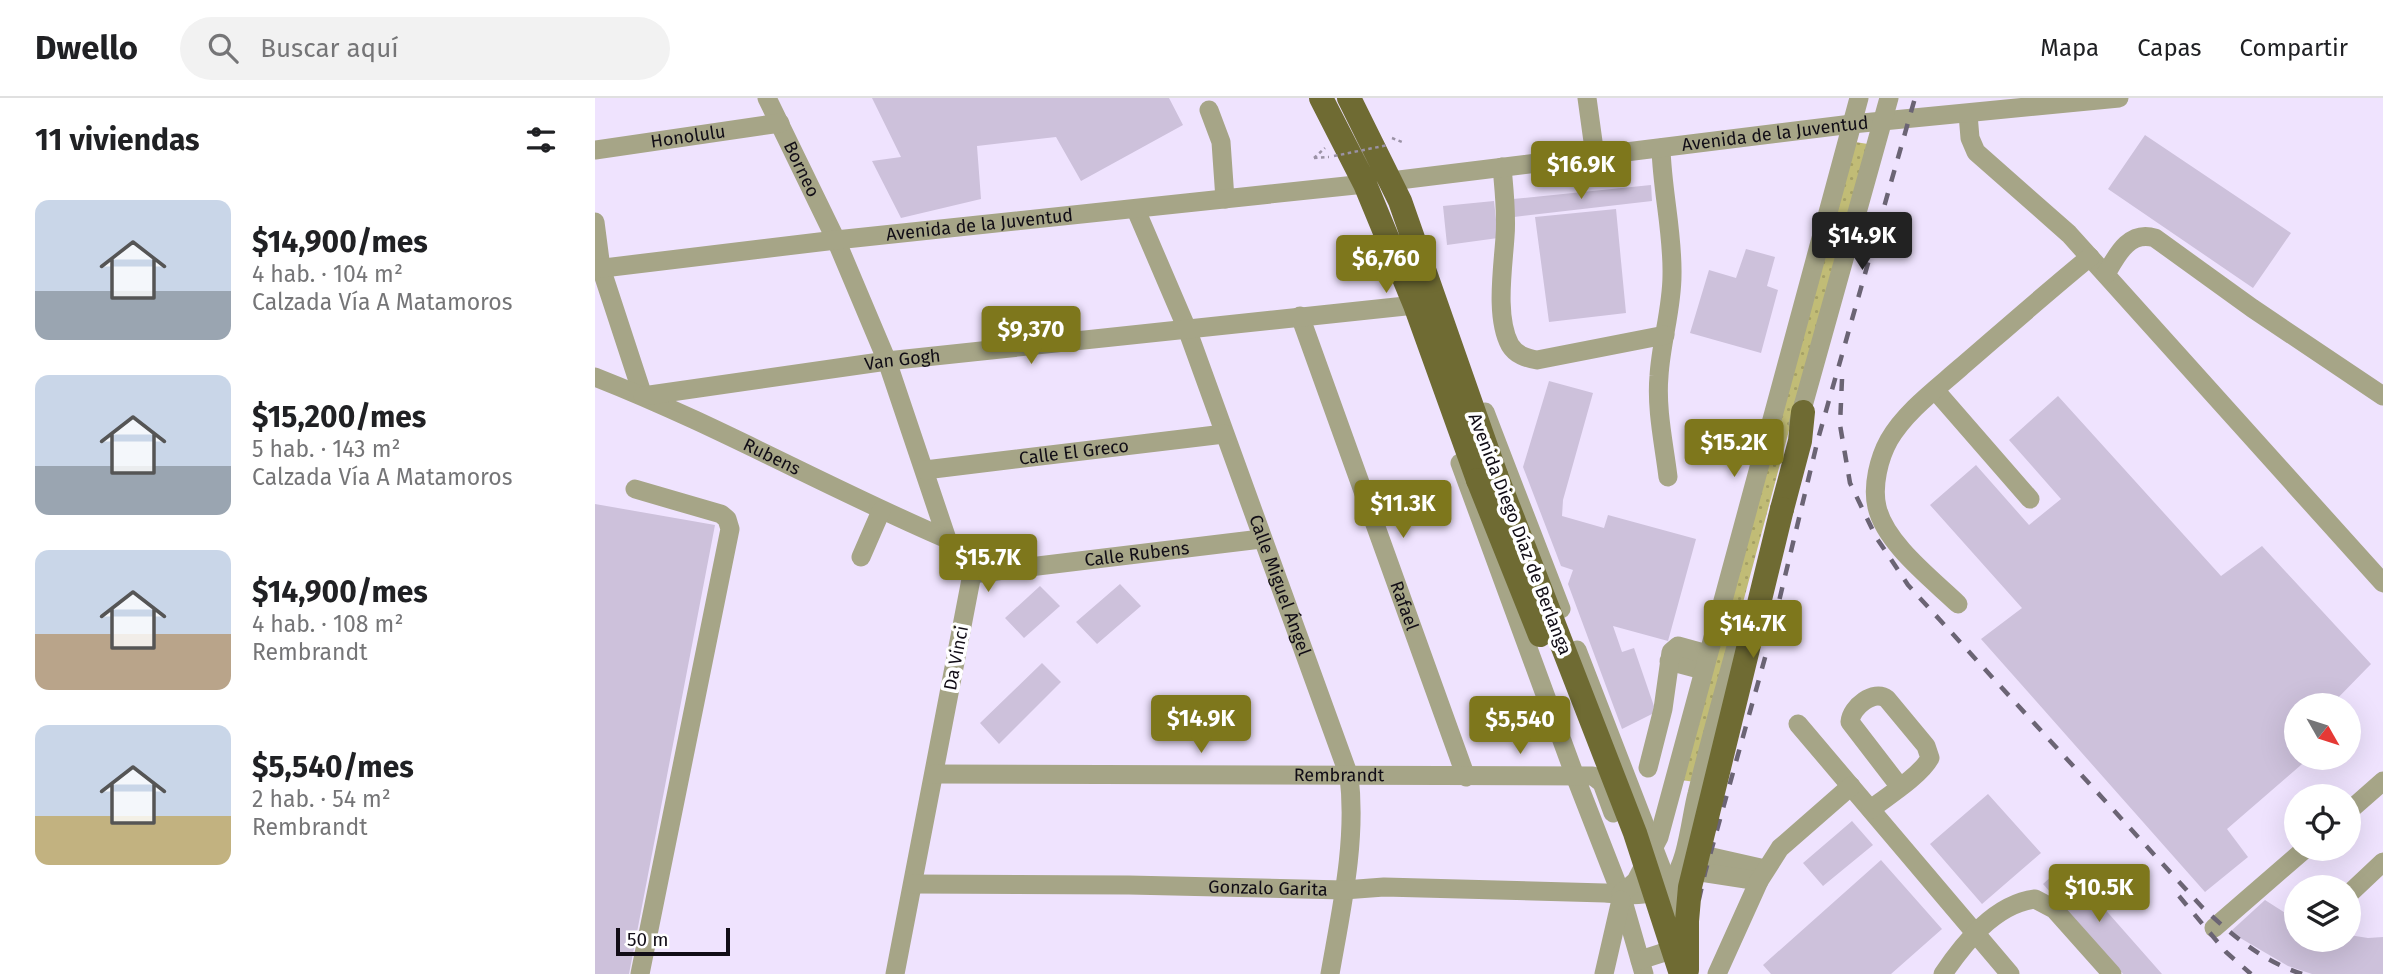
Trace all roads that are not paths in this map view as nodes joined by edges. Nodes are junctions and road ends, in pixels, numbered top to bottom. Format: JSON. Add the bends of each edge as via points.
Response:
{"nodes":[{"id":1,"x":767,"y":98,"type":"edge"},
{"id":2,"x":1321,"y":98,"type":"edge"},
{"id":3,"x":1349,"y":98,"type":"edge"},
{"id":4,"x":1587,"y":98,"type":"edge"},
{"id":5,"x":1860,"y":98,"type":"edge"},
{"id":6,"x":1889,"y":98,"type":"edge"},
{"id":7,"x":2119,"y":98,"type":"edge"},
{"id":8,"x":1209,"y":110,"type":"dead end"},
{"id":9,"x":1968,"y":114,"type":"junction"},
{"id":10,"x":1882,"y":122,"type":"junction"},
{"id":11,"x":781,"y":123,"type":"junction"},
{"id":12,"x":1852,"y":124,"type":"junction"},
{"id":13,"x":1661,"y":148,"type":"junction"},
{"id":14,"x":595,"y":150,"type":"edge"},
{"id":15,"x":1595,"y":156,"type":"junction"},
{"id":16,"x":1502,"y":167,"type":"junction"},
{"id":17,"x":1391,"y":181,"type":"junction"},
{"id":18,"x":1365,"y":184,"type":"junction"},
{"id":19,"x":1225,"y":199,"type":"junction"},
{"id":20,"x":1136,"y":210,"type":"junction"},
{"id":21,"x":595,"y":222,"type":"edge"},
{"id":22,"x":1823,"y":226,"type":"junction"},
{"id":23,"x":1852,"y":230,"type":"junction"},
{"id":24,"x":836,"y":240,"type":"junction"},
{"id":25,"x":2090,"y":257,"type":"junction"},
{"id":26,"x":598,"y":268,"type":"edge"},
{"id":27,"x":2106,"y":274,"type":"junction"},
{"id":28,"x":1415,"y":304,"type":"junction"},
{"id":29,"x":1300,"y":316,"type":"junction"},
{"id":30,"x":1187,"y":329,"type":"junction"},
{"id":31,"x":1665,"y":335,"type":"junction"},
{"id":32,"x":887,"y":361,"type":"junction"},
{"id":33,"x":595,"y":377,"type":"edge"},
{"id":34,"x":1452,"y":379,"type":"junction"},
{"id":35,"x":1935,"y":390,"type":"junction"},
{"id":36,"x":643,"y":396,"type":"junction"},
{"id":37,"x":2383,"y":396,"type":"edge"},
{"id":38,"x":1803,"y":412,"type":"junction"},
{"id":39,"x":1224,"y":434,"type":"junction"},
{"id":40,"x":925,"y":470,"type":"junction"},
{"id":41,"x":1487,"y":477,"type":"junction"},
{"id":42,"x":1668,"y":477,"type":"dead end"},
{"id":43,"x":635,"y":489,"type":"dead end"},
{"id":44,"x":2030,"y":499,"type":"dead end"},
{"id":45,"x":881,"y":511,"type":"junction"},
{"id":46,"x":947,"y":539,"type":"junction"},
{"id":47,"x":1261,"y":539,"type":"junction"},
{"id":48,"x":861,"y":557,"type":"dead end"},
{"id":49,"x":972,"y":574,"type":"junction"},
{"id":50,"x":2383,"y":583,"type":"edge"},
{"id":51,"x":1958,"y":604,"type":"dead end"},
{"id":52,"x":1705,"y":662,"type":"junction"},
{"id":53,"x":1798,"y":724,"type":"dead end"},
{"id":54,"x":1648,"y":768,"type":"dead end"},
{"id":55,"x":935,"y":774,"type":"junction"},
{"id":56,"x":1349,"y":776,"type":"junction"},
{"id":57,"x":1575,"y":776,"type":"junction"},
{"id":58,"x":1466,"y":777,"type":"junction"},
{"id":59,"x":2383,"y":781,"type":"edge"},
{"id":60,"x":1851,"y":786,"type":"junction"},
{"id":61,"x":1900,"y":787,"type":"junction"},
{"id":62,"x":1672,"y":789,"type":"junction"},
{"id":63,"x":1696,"y":796,"type":"junction"},
{"id":64,"x":2361,"y":800,"type":"edge"},
{"id":65,"x":1639,"y":808,"type":"junction"},
{"id":66,"x":1871,"y":809,"type":"junction"},
{"id":67,"x":1613,"y":813,"type":"dead end"},
{"id":68,"x":1597,"y":828,"type":"junction"},
{"id":69,"x":1654,"y":848,"type":"junction"},
{"id":70,"x":2291,"y":861,"type":"edge"},
{"id":71,"x":2383,"y":862,"type":"edge"},
{"id":72,"x":1687,"y":870,"type":"junction"},
{"id":73,"x":1762,"y":875,"type":"junction"},
{"id":74,"x":2361,"y":883,"type":"edge"},
{"id":75,"x":914,"y":884,"type":"junction"},
{"id":76,"x":1628,"y":888,"type":"junction"},
{"id":77,"x":1345,"y":890,"type":"junction"},
{"id":78,"x":2214,"y":928,"type":"dead end"},
{"id":79,"x":1975,"y":933,"type":"junction"},
{"id":80,"x":1688,"y":937,"type":"junction"},
{"id":81,"x":1642,"y":967,"type":"edge"},
{"id":82,"x":640,"y":974,"type":"edge"},
{"id":83,"x":895,"y":974,"type":"edge"},
{"id":84,"x":1329,"y":974,"type":"edge"},
{"id":85,"x":1604,"y":974,"type":"edge"},
{"id":86,"x":1663,"y":974,"type":"edge"},
{"id":87,"x":1681,"y":974,"type":"edge"},
{"id":88,"x":1688,"y":974,"type":"edge"},
{"id":89,"x":1697,"y":974,"type":"edge"},
{"id":90,"x":1717,"y":974,"type":"edge"},
{"id":91,"x":1943,"y":974,"type":"edge"},
{"id":92,"x":2010,"y":974,"type":"edge"},
{"id":93,"x":2112,"y":974,"type":"edge"}],
"edges":[{"from":1,"to":11,"type":"street","name":"Borneo"},
{"from":2,"to":18,"type":"main road","name":"Avenida Diego Díaz de Berlanga"},
{"from":3,"to":17,"type":"main road","name":"Avenida Diego Díaz de Berlanga"},
{"from":4,"to":15,"type":"street"},
{"from":5,"to":12,"type":"street"},
{"from":6,"to":10,"type":"street"},
{"from":7,"to":9,"type":"street","name":"Avenida de la Juventud"},
{"from":8,"to":19,"type":"street","via":[[1220,142]]},
{"from":9,"to":10,"type":"street","name":"Avenida de la Juventud"},
{"from":9,"to":25,"type":"street","via":[[1971,146],[1976,152]]},
{"from":10,"to":12,"type":"street","name":"Avenida de la Juventud"},
{"from":10,"to":23,"type":"street"},
{"from":11,"to":14,"type":"street","name":"Honolulu"},
{"from":11,"to":24,"type":"street","name":"Borneo"},
{"from":12,"to":13,"type":"street","name":"Avenida de la Juventud"},
{"from":12,"to":22,"type":"street"},
{"from":13,"to":15,"type":"street","name":"Avenida de la Juventud"},
{"from":13,"to":31,"type":"street","via":[[1672,251]]},
{"from":15,"to":16,"type":"street","name":"Avenida de la Juventud"},
{"from":16,"to":17,"type":"street","name":"Avenida de la Juventud"},
{"from":16,"to":31,"type":"street","via":[[1504,327],[1515,351],[1537,360]]},
{"from":17,"to":34,"type":"main road","name":"Avenida Diego Díaz de Berlanga"},
{"from":18,"to":19,"type":"street","name":"Avenida de la Juventud"},
{"from":18,"to":28,"type":"main road","name":"Avenida Diego Díaz de Berlanga"},
{"from":19,"to":20,"type":"street","name":"Avenida de la Juventud"},
{"from":20,"to":24,"type":"street","name":"Avenida de la Juventud"},
{"from":20,"to":30,"type":"street","name":"Calle Miguel Ángel"},
{"from":21,"to":26,"type":"street"},
{"from":22,"to":23,"type":"street","via":[[1842,223]]},
{"from":22,"to":52,"type":"street"},
{"from":23,"to":38,"type":"street"},
{"from":24,"to":26,"type":"street","name":"Avenida de la Juventud"},
{"from":24,"to":32,"type":"street"},
{"from":25,"to":27,"type":"street"},
{"from":25,"to":35,"type":"street"},
{"from":26,"to":36,"type":"street"},
{"from":27,"to":37,"type":"street","via":[[2129,241],[2140,236],[2155,238]]},
{"from":27,"to":50,"type":"street"},
{"from":28,"to":29,"type":"street","name":"Van Gogh"},
{"from":28,"to":34,"type":"main road","name":"Avenida Diego Díaz de Berlanga"},
{"from":29,"to":30,"type":"street","name":"Van Gogh"},
{"from":29,"to":58,"type":"street","name":"Rafael"},
{"from":30,"to":32,"type":"street","name":"Van Gogh"},
{"from":30,"to":39,"type":"street","name":"Calle Miguel Ángel"},
{"from":31,"to":42,"type":"street","via":[[1658,394]]},
{"from":32,"to":36,"type":"street","name":"Van Gogh"},
{"from":32,"to":40,"type":"street"},
{"from":33,"to":36,"type":"street","name":"Rubens"},
{"from":34,"to":41,"type":"main road","name":"Avenida Diego Díaz de Berlanga"},
{"from":34,"to":57,"type":"street","via":[[1446,415],[1466,484]]},
{"from":34,"to":65,"type":"street","via":[[1487,415]]},
{"from":35,"to":44,"type":"street"},
{"from":35,"to":51,"type":"street","via":[[1889,439],[1879,462],[1875,492],[1888,531]]},
{"from":36,"to":45,"type":"street","name":"Rubens"},
{"from":38,"to":63,"type":"street"},
{"from":38,"to":88,"type":"main road","bridge":true,"via":[[1800,441],[1690,887]]},
{"from":39,"to":40,"type":"street","name":"Calle El Greco"},
{"from":39,"to":47,"type":"street","name":"Calle Miguel Ángel"},
{"from":40,"to":46,"type":"street"},
{"from":41,"to":86,"type":"main road","name":"Avenida Diego Díaz de Berlanga","bridge":true,"via":[[1621,842]]},
{"from":41,"to":87,"type":"main road","name":"Avenida Diego Díaz de Berlanga","bridge":true,"via":[[1635,833]]},
{"from":43,"to":82,"type":"street","via":[[721,514],[730,529]]},
{"from":45,"to":46,"type":"street","name":"Rubens"},
{"from":45,"to":48,"type":"street"},
{"from":46,"to":49,"type":"street"},
{"from":47,"to":49,"type":"street","name":"Calle Rubens"},
{"from":47,"to":56,"type":"street","name":"Calle Miguel Ángel"},
{"from":49,"to":55,"type":"street","name":"Da Vinci"},
{"from":52,"to":54,"type":"street","via":[[1678,646],[1672,649]]},
{"from":52,"to":62,"type":"street"},
{"from":53,"to":60,"type":"street"},
{"from":55,"to":56,"type":"street","name":"Rembrandt"},
{"from":55,"to":75,"type":"street","name":"Da Vinci"},
{"from":56,"to":58,"type":"street","name":"Rembrandt"},
{"from":56,"to":77,"type":"street","name":"Calle Miguel Ángel"},
{"from":57,"to":58,"type":"street","name":"Rembrandt"},
{"from":57,"to":67,"type":"street","via":[[1599,779]]},
{"from":57,"to":68,"type":"street"},
{"from":59,"to":64,"type":"street"},
{"from":60,"to":66,"type":"street"},
{"from":60,"to":73,"type":"street","via":[[1790,838]]},
{"from":61,"to":61,"type":"street","via":[[1927,764],[1930,752],[1887,699],[1874,695],[1853,711],[1850,722]]},
{"from":61,"to":66,"type":"street"},
{"from":62,"to":63,"type":"street"},
{"from":62,"to":69,"type":"street"},
{"from":63,"to":72,"type":"street"},
{"from":63,"to":72,"type":"street","via":[[1709,830]]},
{"from":65,"to":68,"type":"street","via":[[1619,830]]},
{"from":65,"to":69,"type":"street"},
{"from":66,"to":79,"type":"street"},
{"from":68,"to":76,"type":"street"},
{"from":69,"to":72,"type":"street"},
{"from":69,"to":76,"type":"street"},
{"from":70,"to":78,"type":"street"},
{"from":71,"to":74,"type":"street"},
{"from":72,"to":73,"type":"street"},
{"from":72,"to":76,"type":"street","name":"Gonzalo Garita","via":[[1648,894]]},
{"from":72,"to":80,"type":"street"},
{"from":73,"to":90,"type":"street"},
{"from":75,"to":77,"type":"street","name":"Gonzalo Garita"},
{"from":75,"to":83,"type":"street","name":"Da Vinci"},
{"from":76,"to":77,"type":"street","name":"Gonzalo Garita"},
{"from":76,"to":81,"type":"street"},
{"from":76,"to":85,"type":"street"},
{"from":77,"to":84,"type":"street","name":"Calle Miguel Ángel"},
{"from":79,"to":91,"type":"street"},
{"from":79,"to":92,"type":"street"},
{"from":79,"to":93,"type":"street","via":[[2010,906],[2035,899],[2061,916]]},
{"from":80,"to":81,"type":"street"},
{"from":80,"to":89,"type":"street"}]}
